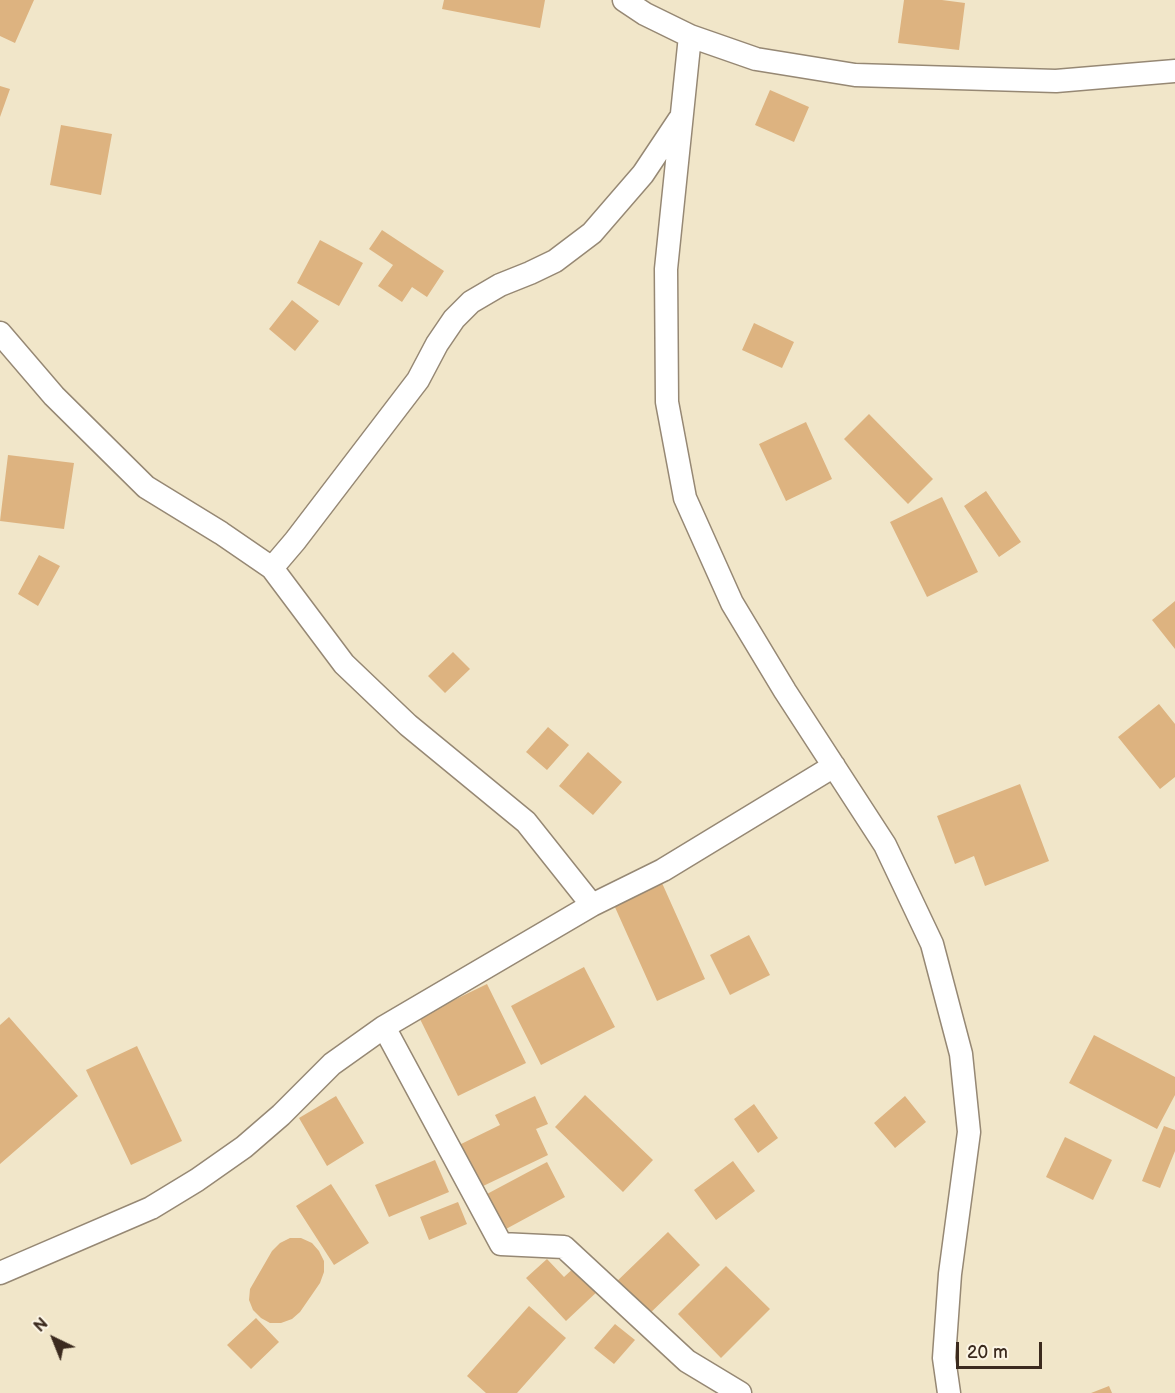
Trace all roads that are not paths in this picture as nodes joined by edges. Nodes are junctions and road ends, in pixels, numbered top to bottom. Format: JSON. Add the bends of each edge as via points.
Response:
{"nodes":[{"id":1,"x":624,"y":0,"type":"edge"},
{"id":2,"x":690,"y":36,"type":"junction"},
{"id":3,"x":1175,"y":71,"type":"edge"},
{"id":4,"x":681,"y":117,"type":"junction"},
{"id":5,"x":0,"y":333,"type":"edge"},
{"id":6,"x":272,"y":568,"type":"junction"},
{"id":7,"x":834,"y":766,"type":"junction"},
{"id":8,"x":592,"y":905,"type":"junction"},
{"id":9,"x":384,"y":1027,"type":"junction"},
{"id":10,"x":0,"y":1273,"type":"edge"},
{"id":11,"x":740,"y":1393,"type":"edge"},
{"id":12,"x":949,"y":1393,"type":"edge"}],
"edges":[{"from":1,"to":2,"type":"street"},
{"from":2,"to":3,"type":"street","via":[[756,59],[855,75],[1056,81]]},
{"from":2,"to":4,"type":"street"},
{"from":4,"to":6,"type":"street","via":[[643,174],[592,233],[555,261],[471,302],[453,319],[418,380]]},
{"from":4,"to":7,"type":"street","via":[[666,269],[667,402],[685,498],[732,603]]},
{"from":5,"to":6,"type":"street","via":[[54,396],[146,487]]},
{"from":6,"to":8,"type":"street","via":[[344,664],[408,725],[526,822]]},
{"from":7,"to":8,"type":"street","via":[[663,870]]},
{"from":7,"to":12,"type":"street","via":[[885,844],[932,944],[961,1054],[969,1132],[950,1274],[944,1358]]},
{"from":8,"to":9,"type":"street"},
{"from":9,"to":10,"type":"street","via":[[332,1064],[244,1147],[197,1180],[151,1208]]},
{"from":9,"to":11,"type":"street","via":[[501,1244],[564,1247],[687,1361]]}]}
